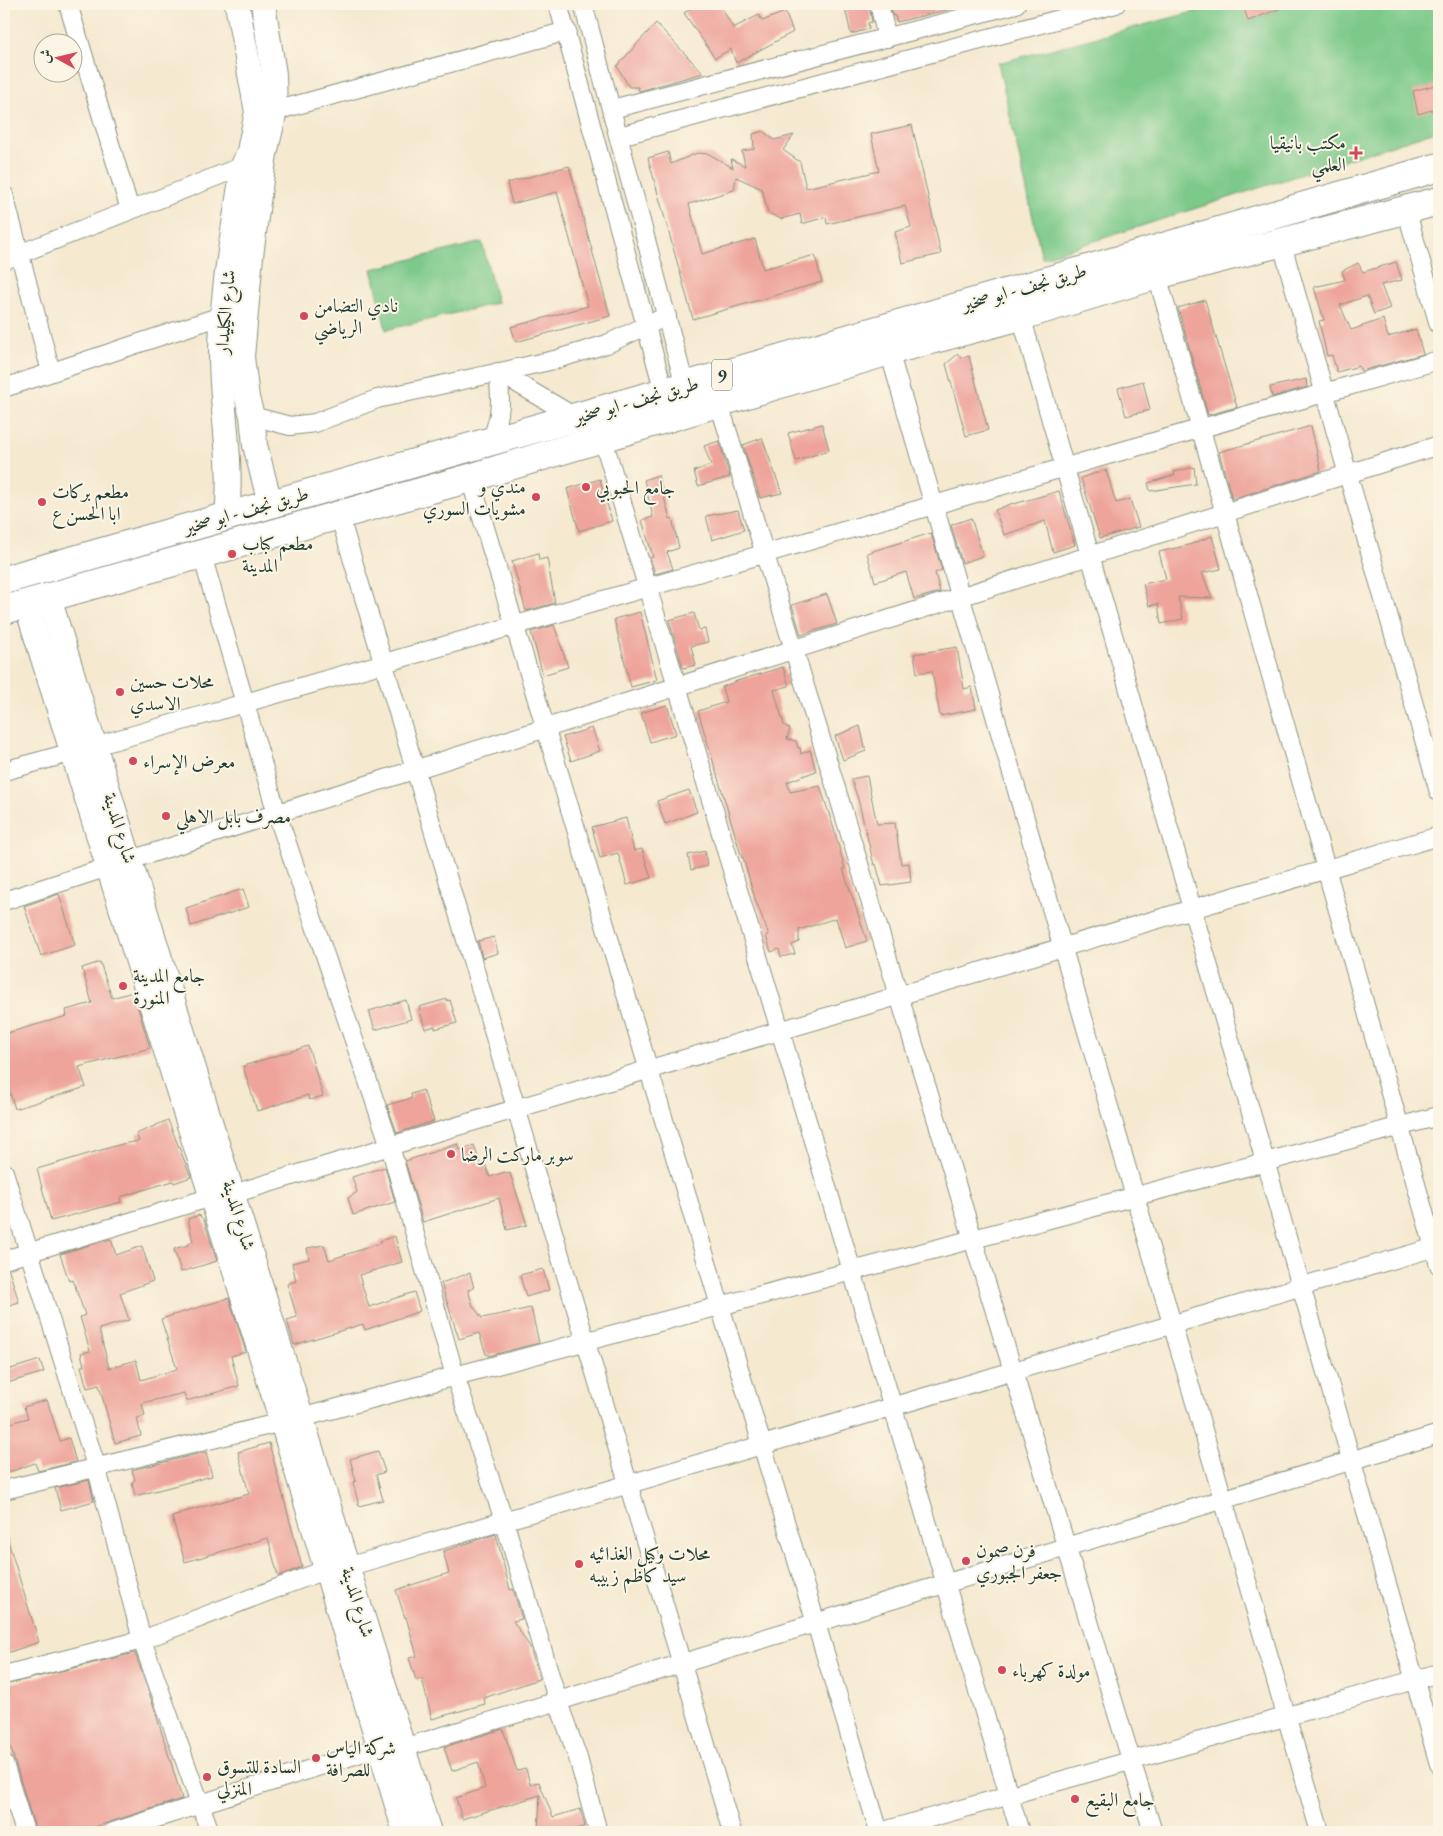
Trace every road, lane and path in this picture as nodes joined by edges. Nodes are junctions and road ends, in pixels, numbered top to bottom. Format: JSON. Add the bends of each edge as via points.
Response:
{"nodes":[{"id":1,"x":68,"y":4,"type":"edge"},
{"id":2,"x":238,"y":4,"type":"edge"},
{"id":3,"x":263,"y":4,"type":"edge"},
{"id":4,"x":558,"y":4,"type":"edge"},
{"id":5,"x":583,"y":4,"type":"edge"},
{"id":6,"x":879,"y":4,"type":"edge"},
{"id":7,"x":1016,"y":4,"type":"edge"},
{"id":8,"x":1116,"y":4,"type":"edge"},
{"id":9,"x":566,"y":31,"type":"junction"},
{"id":10,"x":887,"y":38,"type":"junction"},
{"id":11,"x":612,"y":110,"type":"junction"},
{"id":12,"x":266,"y":111,"type":"junction"},
{"id":13,"x":620,"y":136,"type":"junction"},
{"id":14,"x":243,"y":166,"type":"junction"},
{"id":15,"x":1439,"y":167,"type":"edge"},
{"id":16,"x":4,"y":195,"type":"edge"},
{"id":17,"x":1439,"y":201,"type":"edge"},
{"id":18,"x":1406,"y":209,"type":"junction"},
{"id":19,"x":130,"y":210,"type":"junction"},
{"id":20,"x":1281,"y":241,"type":"junction"},
{"id":21,"x":21,"y":254,"type":"junction"},
{"id":22,"x":4,"y":260,"type":"edge"},
{"id":23,"x":1157,"y":274,"type":"junction"},
{"id":24,"x":221,"y":316,"type":"junction"},
{"id":25,"x":667,"y":316,"type":"junction"},
{"id":26,"x":1021,"y":316,"type":"junction"},
{"id":27,"x":646,"y":324,"type":"junction"},
{"id":28,"x":1439,"y":326,"type":"edge"},
{"id":29,"x":889,"y":352,"type":"junction"},
{"id":30,"x":1439,"y":360,"type":"edge"},
{"id":31,"x":51,"y":372,"type":"junction"},
{"id":32,"x":498,"y":372,"type":"junction"},
{"id":33,"x":4,"y":388,"type":"edge"},
{"id":34,"x":675,"y":389,"type":"junction"},
{"id":35,"x":1325,"y":393,"type":"junction"},
{"id":36,"x":719,"y":403,"type":"junction"},
{"id":37,"x":252,"y":416,"type":"junction"},
{"id":38,"x":575,"y":417,"type":"junction"},
{"id":39,"x":1201,"y":429,"type":"junction"},
{"id":40,"x":603,"y":439,"type":"junction"},
{"id":41,"x":491,"y":440,"type":"junction"},
{"id":42,"x":1439,"y":445,"type":"edge"},
{"id":43,"x":1065,"y":468,"type":"junction"},
{"id":44,"x":1348,"y":474,"type":"junction"},
{"id":45,"x":470,"y":478,"type":"junction"},
{"id":46,"x":270,"y":503,"type":"junction"},
{"id":47,"x":934,"y":506,"type":"junction"},
{"id":48,"x":1225,"y":513,"type":"junction"},
{"id":49,"x":339,"y":514,"type":"junction"},
{"id":50,"x":227,"y":515,"type":"junction"},
{"id":51,"x":765,"y":554,"type":"junction"},
{"id":52,"x":202,"y":555,"type":"junction"},
{"id":53,"x":1090,"y":556,"type":"junction"},
{"id":54,"x":4,"y":580,"type":"edge"},
{"id":55,"x":648,"y":588,"type":"junction"},
{"id":56,"x":960,"y":597,"type":"junction"},
{"id":57,"x":26,"y":604,"type":"edge"},
{"id":58,"x":514,"y":626,"type":"junction"},
{"id":59,"x":794,"y":650,"type":"junction"},
{"id":60,"x":384,"y":663,"type":"junction"},
{"id":61,"x":677,"y":686,"type":"junction"},
{"id":62,"x":244,"y":704,"type":"junction"},
{"id":63,"x":545,"y":728,"type":"junction"},
{"id":64,"x":84,"y":749,"type":"junction"},
{"id":65,"x":415,"y":769,"type":"junction"},
{"id":66,"x":4,"y":771,"type":"edge"},
{"id":67,"x":1439,"y":792,"type":"edge"},
{"id":68,"x":277,"y":814,"type":"junction"},
{"id":69,"x":1439,"y":836,"type":"edge"},
{"id":70,"x":119,"y":864,"type":"junction"},
{"id":71,"x":1327,"y":870,"type":"junction"},
{"id":72,"x":4,"y":901,"type":"edge"},
{"id":73,"x":1192,"y":909,"type":"junction"},
{"id":74,"x":1062,"y":948,"type":"junction"},
{"id":75,"x":899,"y":996,"type":"junction"},
{"id":76,"x":780,"y":1031,"type":"junction"},
{"id":77,"x":648,"y":1070,"type":"junction"},
{"id":78,"x":517,"y":1109,"type":"junction"},
{"id":79,"x":1439,"y":1116,"type":"edge"},
{"id":80,"x":1400,"y":1127,"type":"junction"},
{"id":81,"x":390,"y":1146,"type":"junction"},
{"id":82,"x":1265,"y":1162,"type":"junction"},
{"id":83,"x":4,"y":1172,"type":"edge"},
{"id":84,"x":222,"y":1196,"type":"junction"},
{"id":85,"x":1135,"y":1196,"type":"junction"},
{"id":86,"x":973,"y":1239,"type":"junction"},
{"id":87,"x":1437,"y":1247,"type":"edge"},
{"id":88,"x":29,"y":1252,"type":"junction"},
{"id":89,"x":4,"y":1260,"type":"edge"},
{"id":90,"x":1439,"y":1265,"type":"edge"},
{"id":91,"x":852,"y":1271,"type":"junction"},
{"id":92,"x":1301,"y":1287,"type":"junction"},
{"id":93,"x":720,"y":1306,"type":"junction"},
{"id":94,"x":1172,"y":1324,"type":"junction"},
{"id":95,"x":586,"y":1341,"type":"junction"},
{"id":96,"x":1013,"y":1371,"type":"junction"},
{"id":97,"x":455,"y":1376,"type":"junction"},
{"id":98,"x":892,"y":1406,"type":"junction"},
{"id":99,"x":292,"y":1420,"type":"junction"},
{"id":100,"x":1439,"y":1434,"type":"edge"},
{"id":101,"x":762,"y":1444,"type":"junction"},
{"id":102,"x":1352,"y":1461,"type":"junction"},
{"id":103,"x":96,"y":1466,"type":"junction"},
{"id":104,"x":628,"y":1484,"type":"junction"},
{"id":105,"x":4,"y":1490,"type":"edge"},
{"id":106,"x":1223,"y":1500,"type":"junction"},
{"id":107,"x":504,"y":1520,"type":"junction"},
{"id":108,"x":1067,"y":1547,"type":"junction"},
{"id":109,"x":337,"y":1568,"type":"junction"},
{"id":110,"x":946,"y":1584,"type":"junction"},
{"id":111,"x":816,"y":1624,"type":"junction"},
{"id":112,"x":142,"y":1640,"type":"junction"},
{"id":113,"x":682,"y":1664,"type":"junction"},
{"id":114,"x":1439,"y":1673,"type":"edge"},
{"id":115,"x":4,"y":1674,"type":"edge"},
{"id":116,"x":1415,"y":1680,"type":"junction"},
{"id":117,"x":558,"y":1702,"type":"junction"},
{"id":118,"x":1287,"y":1716,"type":"junction"},
{"id":119,"x":380,"y":1747,"type":"junction"},
{"id":120,"x":403,"y":1748,"type":"junction"},
{"id":121,"x":1132,"y":1761,"type":"junction"},
{"id":122,"x":4,"y":1764,"type":"edge"},
{"id":123,"x":1439,"y":1764,"type":"edge"},
{"id":124,"x":1009,"y":1796,"type":"junction"},
{"id":125,"x":201,"y":1805,"type":"junction"},
{"id":126,"x":25,"y":1832,"type":"edge"},
{"id":127,"x":113,"y":1832,"type":"edge"},
{"id":128,"x":210,"y":1832,"type":"edge"},
{"id":129,"x":405,"y":1832,"type":"edge"},
{"id":130,"x":430,"y":1832,"type":"edge"},
{"id":131,"x":598,"y":1832,"type":"edge"},
{"id":132,"x":732,"y":1832,"type":"edge"},
{"id":133,"x":879,"y":1832,"type":"edge"},
{"id":134,"x":1020,"y":1832,"type":"edge"},
{"id":135,"x":1154,"y":1832,"type":"edge"},
{"id":136,"x":1320,"y":1832,"type":"edge"}],
"edges":[{"from":1,"to":19,"type":"street"},
{"from":2,"to":12,"type":"main road"},
{"from":3,"to":12,"type":"main road","via":[[274,74]]},
{"from":4,"to":9,"type":"street"},
{"from":5,"to":11,"type":"street"},
{"from":6,"to":10,"type":"street"},
{"from":7,"to":10,"type":"street"},
{"from":8,"to":13,"type":"street"},
{"from":9,"to":12,"type":"street"},
{"from":9,"to":27,"type":"street"},
{"from":10,"to":11,"type":"street"},
{"from":11,"to":13,"type":"street"},
{"from":12,"to":14,"type":"main road","name":"شارع الكيليدار"},
{"from":12,"to":37,"type":"main road","name":"شارع الكيليدار","via":[[265,154],[242,357],[246,398]]},
{"from":13,"to":25,"type":"street"},
{"from":14,"to":19,"type":"street"},
{"from":14,"to":24,"type":"main road","name":"شارع الكيليدار"},
{"from":15,"to":34,"type":"highway","name":"طريق نجف - ابو صخير","number":"9"},
{"from":16,"to":21,"type":"street"},
{"from":17,"to":18,"type":"highway","name":"طريق نجف - ابو صخير","number":"9"},
{"from":18,"to":20,"type":"highway","name":"طريق نجف - ابو صخير","number":"9"},
{"from":18,"to":28,"type":"street"},
{"from":19,"to":21,"type":"street"},
{"from":20,"to":23,"type":"highway","name":"طريق نجف - ابو صخير","number":"9"},
{"from":20,"to":35,"type":"street"},
{"from":21,"to":22,"type":"street"},
{"from":21,"to":31,"type":"street"},
{"from":23,"to":26,"type":"highway","name":"طريق نجف - ابو صخير","number":"9"},
{"from":23,"to":39,"type":"street"},
{"from":24,"to":31,"type":"street"},
{"from":24,"to":50,"type":"main road","name":"شارع الكيليدار","via":[[229,482]]},
{"from":25,"to":27,"type":"street"},
{"from":25,"to":34,"type":"street"},
{"from":26,"to":29,"type":"highway","name":"طريق نجف - ابو صخير","number":"9"},
{"from":26,"to":43,"type":"street"},
{"from":27,"to":32,"type":"street","via":[[607,344]]},
{"from":27,"to":34,"type":"street"},
{"from":29,"to":36,"type":"highway","name":"طريق نجف - ابو صخير","number":"9"},
{"from":29,"to":47,"type":"street"},
{"from":30,"to":35,"type":"street"},
{"from":31,"to":33,"type":"street"},
{"from":32,"to":37,"type":"street","via":[[377,399],[315,423],[290,426]]},
{"from":32,"to":38,"type":"street"},
{"from":32,"to":41,"type":"street","via":[[501,400]]},
{"from":34,"to":38,"type":"highway","name":"طريق نجف - ابو صخير","number":"9"},
{"from":35,"to":39,"type":"street"},
{"from":35,"to":44,"type":"street"},
{"from":36,"to":40,"type":"highway","name":"طريق نجف - ابو صخير","number":"9"},
{"from":36,"to":51,"type":"street"},
{"from":37,"to":46,"type":"main road","name":"شارع الكيليدار","via":[[255,445]]},
{"from":38,"to":41,"type":"highway","name":"طريق نجف - ابو صخير","number":"9"},
{"from":39,"to":43,"type":"street"},
{"from":39,"to":48,"type":"street"},
{"from":40,"to":45,"type":"highway","name":"طريق نجف - ابو صخير","number":"9"},
{"from":40,"to":55,"type":"street"},
{"from":41,"to":46,"type":"highway","name":"طريق نجف - ابو صخير","number":"9"},
{"from":42,"to":44,"type":"street"},
{"from":43,"to":47,"type":"street"},
{"from":43,"to":53,"type":"street"},
{"from":44,"to":48,"type":"street"},
{"from":44,"to":67,"type":"street"},
{"from":45,"to":49,"type":"highway","name":"طريق نجف - ابو صخير","number":"9"},
{"from":45,"to":58,"type":"street"},
{"from":46,"to":50,"type":"highway","name":"طريق نجف - ابو صخير","number":"9"},
{"from":47,"to":51,"type":"street"},
{"from":47,"to":56,"type":"street"},
{"from":48,"to":53,"type":"street"},
{"from":48,"to":71,"type":"street"},
{"from":49,"to":52,"type":"highway","name":"طريق نجف - ابو صخير","number":"9"},
{"from":49,"to":60,"type":"street"},
{"from":50,"to":54,"type":"highway","name":"طريق نجف - ابو صخير","number":"9"},
{"from":51,"to":55,"type":"street"},
{"from":51,"to":59,"type":"street"},
{"from":52,"to":57,"type":"highway","name":"طريق نجف - ابو صخير","number":"9"},
{"from":52,"to":62,"type":"street"},
{"from":53,"to":56,"type":"street"},
{"from":53,"to":73,"type":"street"},
{"from":55,"to":58,"type":"street"},
{"from":55,"to":61,"type":"street"},
{"from":56,"to":59,"type":"street"},
{"from":56,"to":74,"type":"street"},
{"from":57,"to":64,"type":"main road","name":"شارع المدينة"},
{"from":58,"to":60,"type":"street"},
{"from":58,"to":63,"type":"street"},
{"from":59,"to":61,"type":"street"},
{"from":59,"to":75,"type":"street"},
{"from":60,"to":62,"type":"street"},
{"from":60,"to":65,"type":"street"},
{"from":61,"to":63,"type":"street"},
{"from":61,"to":76,"type":"street"},
{"from":62,"to":64,"type":"street"},
{"from":62,"to":68,"type":"street"},
{"from":63,"to":65,"type":"street"},
{"from":63,"to":77,"type":"street"},
{"from":64,"to":66,"type":"street"},
{"from":64,"to":70,"type":"main road","name":"شارع المدينة"},
{"from":65,"to":68,"type":"street"},
{"from":65,"to":78,"type":"street"},
{"from":68,"to":70,"type":"street"},
{"from":68,"to":81,"type":"street"},
{"from":69,"to":71,"type":"street"},
{"from":70,"to":72,"type":"street"},
{"from":70,"to":84,"type":"main road","name":"شارع المدينة"},
{"from":71,"to":73,"type":"street"},
{"from":71,"to":80,"type":"street"},
{"from":73,"to":74,"type":"street"},
{"from":73,"to":82,"type":"street"},
{"from":74,"to":75,"type":"street"},
{"from":74,"to":85,"type":"street"},
{"from":75,"to":76,"type":"street"},
{"from":75,"to":86,"type":"street"},
{"from":76,"to":77,"type":"street"},
{"from":76,"to":91,"type":"street"},
{"from":77,"to":78,"type":"street"},
{"from":77,"to":93,"type":"street"},
{"from":78,"to":81,"type":"street"},
{"from":78,"to":95,"type":"street"},
{"from":79,"to":80,"type":"street"},
{"from":80,"to":82,"type":"street"},
{"from":80,"to":87,"type":"street"},
{"from":81,"to":84,"type":"street"},
{"from":81,"to":97,"type":"street"},
{"from":82,"to":85,"type":"street"},
{"from":82,"to":92,"type":"street"},
{"from":83,"to":88,"type":"street"},
{"from":84,"to":88,"type":"street"},
{"from":84,"to":99,"type":"main road","name":"شارع المدينة"},
{"from":85,"to":86,"type":"street"},
{"from":85,"to":94,"type":"street"},
{"from":86,"to":91,"type":"street"},
{"from":86,"to":96,"type":"street"},
{"from":87,"to":90,"type":"street"},
{"from":87,"to":92,"type":"street"},
{"from":88,"to":89,"type":"street"},
{"from":88,"to":103,"type":"street"},
{"from":91,"to":93,"type":"street"},
{"from":91,"to":98,"type":"street"},
{"from":92,"to":94,"type":"street"},
{"from":92,"to":102,"type":"street"},
{"from":93,"to":95,"type":"street"},
{"from":93,"to":101,"type":"street"},
{"from":94,"to":96,"type":"street"},
{"from":94,"to":106,"type":"street"},
{"from":95,"to":97,"type":"street"},
{"from":95,"to":104,"type":"street"},
{"from":96,"to":98,"type":"street"},
{"from":96,"to":108,"type":"street"},
{"from":97,"to":99,"type":"street"},
{"from":97,"to":107,"type":"street"},
{"from":98,"to":101,"type":"street"},
{"from":98,"to":110,"type":"street"},
{"from":99,"to":103,"type":"street"},
{"from":99,"to":109,"type":"main road","name":"شارع المدينة"},
{"from":100,"to":102,"type":"street"},
{"from":101,"to":104,"type":"street"},
{"from":101,"to":111,"type":"street"},
{"from":102,"to":106,"type":"street"},
{"from":102,"to":116,"type":"street"},
{"from":103,"to":105,"type":"street"},
{"from":103,"to":112,"type":"street"},
{"from":104,"to":107,"type":"street"},
{"from":104,"to":113,"type":"street"},
{"from":106,"to":108,"type":"street"},
{"from":106,"to":118,"type":"street"},
{"from":107,"to":109,"type":"street"},
{"from":107,"to":117,"type":"street"},
{"from":108,"to":110,"type":"street"},
{"from":108,"to":121,"type":"street"},
{"from":109,"to":112,"type":"street"},
{"from":109,"to":119,"type":"main road","name":"شارع المدينة"},
{"from":109,"to":120,"type":"main road","name":"شارع المدينة"},
{"from":110,"to":111,"type":"street"},
{"from":110,"to":124,"type":"street"},
{"from":111,"to":113,"type":"street"},
{"from":111,"to":133,"type":"street"},
{"from":112,"to":115,"type":"street"},
{"from":112,"to":125,"type":"street"},
{"from":113,"to":117,"type":"street"},
{"from":113,"to":132,"type":"street"},
{"from":114,"to":116,"type":"street"},
{"from":116,"to":118,"type":"street"},
{"from":116,"to":123,"type":"street"},
{"from":117,"to":120,"type":"street"},
{"from":117,"to":131,"type":"street","via":[[578,1758]]},
{"from":118,"to":121,"type":"street"},
{"from":118,"to":136,"type":"street"},
{"from":119,"to":125,"type":"street"},
{"from":119,"to":129,"type":"main road","name":"شارع المدينة"},
{"from":120,"to":130,"type":"main road","name":"شارع المدينة"},
{"from":121,"to":124,"type":"street"},
{"from":121,"to":135,"type":"street"},
{"from":122,"to":126,"type":"street"},
{"from":124,"to":133,"type":"street"},
{"from":124,"to":134,"type":"street"},
{"from":125,"to":127,"type":"street"},
{"from":125,"to":128,"type":"street"}]}
